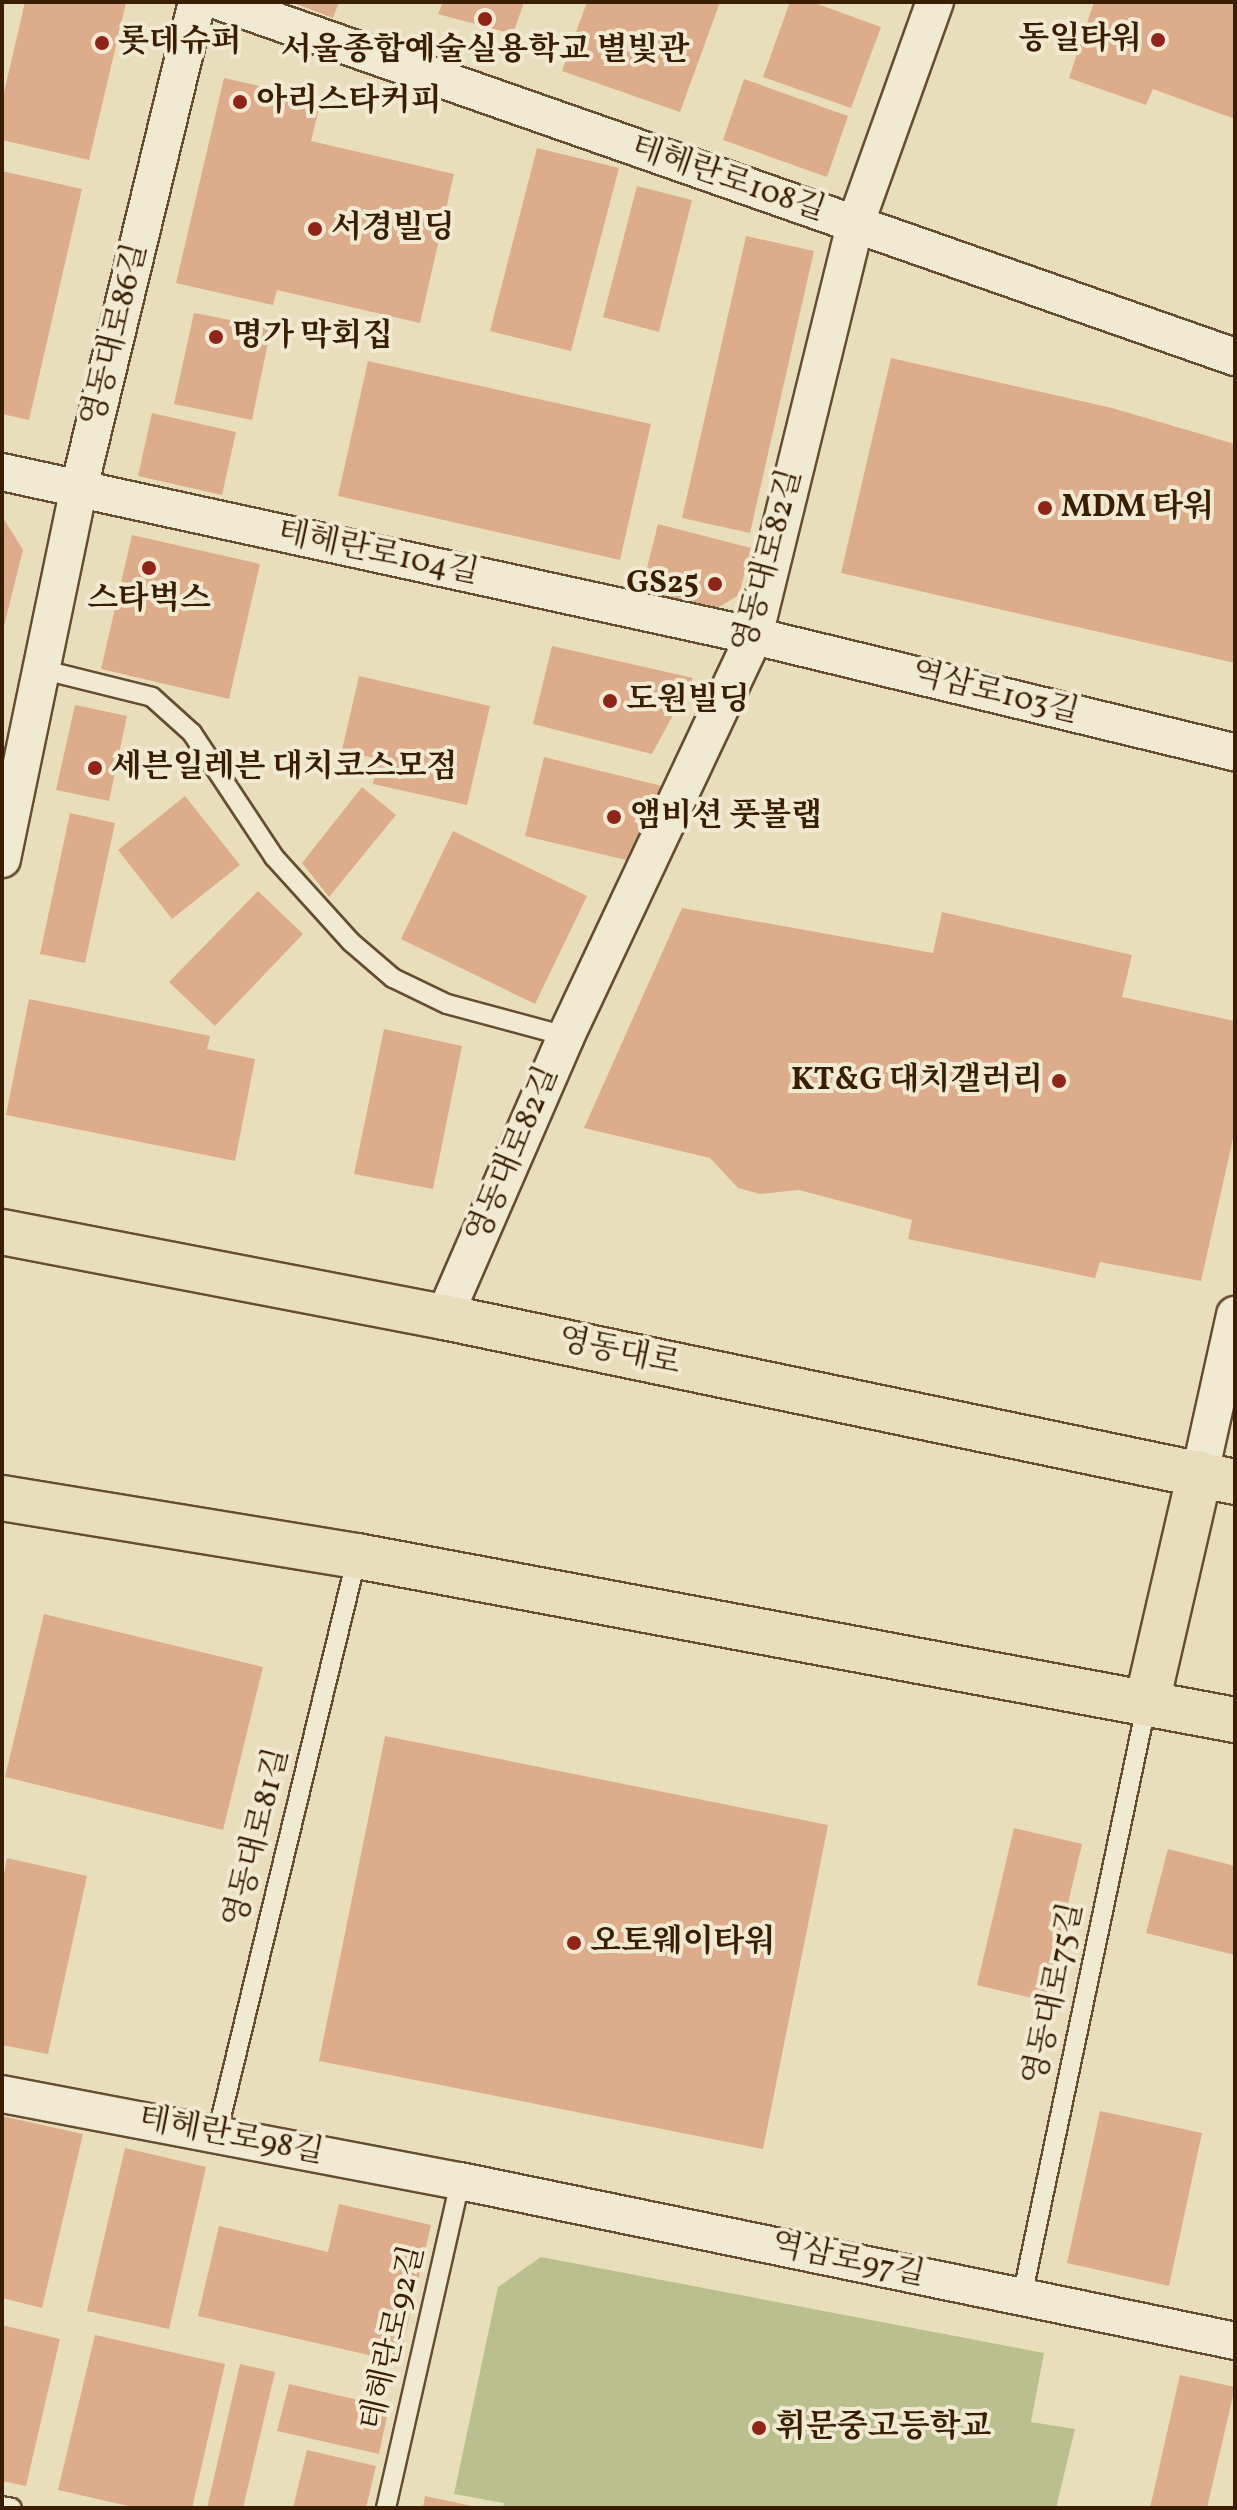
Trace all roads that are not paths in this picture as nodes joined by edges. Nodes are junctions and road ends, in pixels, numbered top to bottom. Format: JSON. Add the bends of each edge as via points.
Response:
{"nodes":[{"id":1,"x":197,"y":2,"type":"edge"},
{"id":2,"x":221,"y":2,"type":"edge"},
{"id":3,"x":935,"y":2,"type":"edge"},
{"id":4,"x":855,"y":225,"type":"junction"},
{"id":5,"x":1235,"y":357,"type":"edge"},
{"id":6,"x":2,"y":472,"type":"edge"},
{"id":7,"x":79,"y":488,"type":"junction"},
{"id":8,"x":754,"y":636,"type":"junction"},
{"id":9,"x":44,"y":670,"type":"junction"},
{"id":10,"x":1235,"y":752,"type":"edge"},
{"id":11,"x":2,"y":859,"type":"edge"},
{"id":12,"x":566,"y":1036,"type":"junction"},
{"id":13,"x":2,"y":1232,"type":"edge"},
{"id":14,"x":1235,"y":1315,"type":"edge"},
{"id":15,"x":444,"y":1317,"type":"junction"},
{"id":16,"x":1218,"y":1477,"type":"edge"},
{"id":17,"x":2,"y":1498,"type":"edge"},
{"id":18,"x":357,"y":1556,"type":"junction"},
{"id":19,"x":1147,"y":1702,"type":"junction"},
{"id":20,"x":1235,"y":1720,"type":"edge"},
{"id":21,"x":2,"y":2094,"type":"edge"},
{"id":22,"x":217,"y":2134,"type":"junction"},
{"id":23,"x":460,"y":2181,"type":"junction"},
{"id":24,"x":1022,"y":2297,"type":"junction"},
{"id":25,"x":1235,"y":2341,"type":"edge"},
{"id":26,"x":2,"y":2506,"type":"edge"},
{"id":27,"x":12,"y":2508,"type":"edge"},
{"id":28,"x":386,"y":2508,"type":"edge"}],
"edges":[{"from":1,"to":7,"type":"street","name":"영동대로86길"},
{"from":2,"to":4,"type":"street","name":"테헤란로108길"},
{"from":3,"to":4,"type":"street","name":"영동대로82길"},
{"from":4,"to":5,"type":"street","name":"테헤란로108길"},
{"from":4,"to":8,"type":"street","name":"영동대로82길"},
{"from":6,"to":7,"type":"street","name":"테헤란로104길"},
{"from":7,"to":8,"type":"street","name":"테헤란로104길"},
{"from":7,"to":9,"type":"street","name":"영동대로86길"},
{"from":8,"to":10,"type":"street","name":"역삼로103길"},
{"from":8,"to":12,"type":"street","name":"영동대로82길"},
{"from":9,"to":11,"type":"street","name":"영동대로86길"},
{"from":9,"to":12,"type":"lane","via":[[152,697],[192,733],[274,857],[351,942],[393,978],[447,1004]]},
{"from":12,"to":15,"type":"street","name":"영동대로82길"},
{"from":13,"to":15,"type":"main road","name":"영동대로"},
{"from":14,"to":16,"type":"street"},
{"from":15,"to":16,"type":"main road","name":"영동대로"},
{"from":16,"to":19,"type":"main road"},
{"from":17,"to":18,"type":"main road"},
{"from":18,"to":19,"type":"main road"},
{"from":18,"to":22,"type":"lane","name":"영동대로81길"},
{"from":19,"to":20,"type":"main road"},
{"from":19,"to":24,"type":"lane","name":"영동대로75길"},
{"from":21,"to":22,"type":"street","name":"테헤란로98길"},
{"from":22,"to":23,"type":"street","name":"테헤란로98길"},
{"from":23,"to":24,"type":"street","name":"역삼로97길"},
{"from":23,"to":28,"type":"lane","name":"테헤란로92길"},
{"from":24,"to":25,"type":"street","name":"역삼로97길"},
{"from":26,"to":27,"type":"lane"}]}
